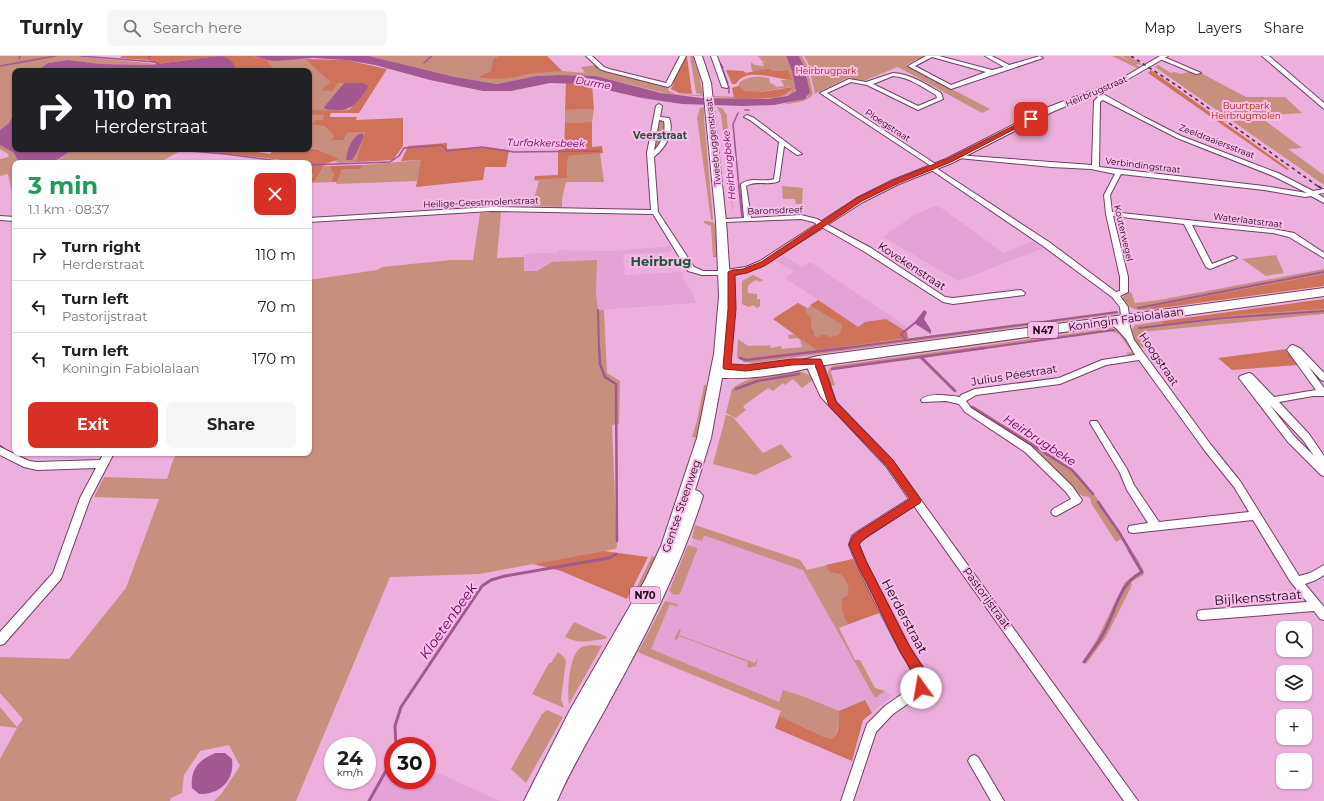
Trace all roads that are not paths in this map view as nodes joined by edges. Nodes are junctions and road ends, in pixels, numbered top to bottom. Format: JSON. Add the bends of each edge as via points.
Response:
{"nodes":[{"id":1,"x":589,"y":56,"type":"edge"},
{"id":2,"x":684,"y":56,"type":"edge"},
{"id":3,"x":698,"y":56,"type":"edge"},
{"id":4,"x":703,"y":56,"type":"edge"},
{"id":5,"x":714,"y":56,"type":"edge"},
{"id":6,"x":931,"y":56,"type":"edge"},
{"id":7,"x":988,"y":56,"type":"edge"},
{"id":8,"x":1265,"y":56,"type":"edge"},
{"id":9,"x":1164,"y":57,"type":"edge"},
{"id":10,"x":1040,"y":58,"type":"dead end"},
{"id":11,"x":1008,"y":67,"type":"junction"},
{"id":12,"x":992,"y":72,"type":"junction"},
{"id":13,"x":1198,"y":73,"type":"dead end"},
{"id":14,"x":868,"y":84,"type":"junction"},
{"id":15,"x":726,"y":87,"type":"dead end"},
{"id":16,"x":1096,"y":92,"type":"junction"},
{"id":17,"x":710,"y":95,"type":"junction"},
{"id":18,"x":1103,"y":97,"type":"junction"},
{"id":19,"x":659,"y":106,"type":"dead end"},
{"id":20,"x":1324,"y":107,"type":"edge"},
{"id":21,"x":747,"y":117,"type":"dead end"},
{"id":22,"x":657,"y":118,"type":"junction"},
{"id":23,"x":782,"y":141,"type":"junction"},
{"id":24,"x":799,"y":154,"type":"dead end"},
{"id":25,"x":958,"y":156,"type":"junction"},
{"id":26,"x":650,"y":158,"type":"junction"},
{"id":27,"x":934,"y":167,"type":"junction"},
{"id":28,"x":1096,"y":168,"type":"junction"},
{"id":29,"x":1119,"y":172,"type":"junction"},
{"id":30,"x":1324,"y":191,"type":"edge"},
{"id":31,"x":1313,"y":193,"type":"junction"},
{"id":32,"x":1324,"y":201,"type":"edge"},
{"id":33,"x":655,"y":212,"type":"junction"},
{"id":34,"x":1109,"y":214,"type":"junction"},
{"id":35,"x":0,"y":218,"type":"edge"},
{"id":36,"x":12,"y":219,"type":"edge"},
{"id":37,"x":312,"y":220,"type":"edge"},
{"id":38,"x":748,"y":220,"type":"junction"},
{"id":39,"x":1187,"y":222,"type":"junction"},
{"id":40,"x":823,"y":224,"type":"junction"},
{"id":41,"x":724,"y":225,"type":"junction"},
{"id":42,"x":1324,"y":256,"type":"edge"},
{"id":43,"x":1233,"y":258,"type":"dead end"},
{"id":44,"x":728,"y":272,"type":"junction"},
{"id":45,"x":1324,"y":292,"type":"edge"},
{"id":46,"x":1021,"y":293,"type":"dead end"},
{"id":47,"x":1115,"y":295,"type":"junction"},
{"id":48,"x":1126,"y":319,"type":"junction"},
{"id":49,"x":1108,"y":322,"type":"junction"},
{"id":50,"x":1130,"y":340,"type":"junction"},
{"id":51,"x":1141,"y":357,"type":"junction"},
{"id":52,"x":814,"y":362,"type":"junction"},
{"id":53,"x":722,"y":370,"type":"junction"},
{"id":54,"x":1324,"y":378,"type":"edge"},
{"id":55,"x":1323,"y":393,"type":"edge"},
{"id":56,"x":925,"y":400,"type":"dead end"},
{"id":57,"x":1272,"y":400,"type":"junction"},
{"id":58,"x":962,"y":401,"type":"junction"},
{"id":59,"x":1260,"y":402,"type":"junction"},
{"id":60,"x":1094,"y":423,"type":"dead end"},
{"id":61,"x":1306,"y":437,"type":"junction"},
{"id":62,"x":1291,"y":439,"type":"junction"},
{"id":63,"x":0,"y":451,"type":"edge"},
{"id":64,"x":107,"y":456,"type":"edge"},
{"id":65,"x":1324,"y":463,"type":"edge"},
{"id":66,"x":102,"y":464,"type":"junction"},
{"id":67,"x":1324,"y":472,"type":"edge"},
{"id":68,"x":916,"y":500,"type":"junction"},
{"id":69,"x":1056,"y":512,"type":"dead end"},
{"id":70,"x":1257,"y":515,"type":"junction"},
{"id":71,"x":1156,"y":526,"type":"junction"},
{"id":72,"x":1133,"y":529,"type":"dead end"},
{"id":73,"x":1324,"y":570,"type":"edge"},
{"id":74,"x":1297,"y":581,"type":"junction"},
{"id":75,"x":1320,"y":610,"type":"edge"},
{"id":76,"x":1202,"y":615,"type":"dead end"},
{"id":77,"x":0,"y":640,"type":"edge"},
{"id":78,"x":974,"y":761,"type":"dead end"},
{"id":79,"x":534,"y":801,"type":"edge"},
{"id":80,"x":547,"y":801,"type":"edge"},
{"id":81,"x":847,"y":801,"type":"edge"},
{"id":82,"x":998,"y":801,"type":"edge"},
{"id":83,"x":1132,"y":801,"type":"edge"}],
"edges":[{"from":1,"to":2,"type":"street","via":[[607,70],[668,85]]},
{"from":3,"to":17,"type":"main road","name":"Tweebruggenstraat","number":"N70"},
{"from":4,"to":17,"type":"main road","name":"Tweebruggenstraat","number":"N70","via":[[710,77]]},
{"from":5,"to":15,"type":"street","name":"Tweebruggenstraat"},
{"from":6,"to":12,"type":"street"},
{"from":6,"to":12,"type":"street","via":[[911,66],[951,87]]},
{"from":7,"to":11,"type":"street"},
{"from":8,"to":20,"type":"street"},
{"from":9,"to":13,"type":"street","name":"Heirbrugstraat"},
{"from":9,"to":16,"type":"street","name":"Heirbrugstraat"},
{"from":10,"to":11,"type":"street"},
{"from":11,"to":12,"type":"street"},
{"from":14,"to":14,"type":"street","via":[[918,108],[941,97],[899,74]]},
{"from":14,"to":27,"type":"street","name":"Ploegstraat","via":[[852,80],[823,93]]},
{"from":16,"to":18,"type":"street","name":"Zeeldraaiersstraat"},
{"from":16,"to":25,"type":"street","name":"Heirbrugstraat","via":[[1040,114]]},
{"from":17,"to":41,"type":"main road","name":"Tweebruggenstraat","number":"N70"},
{"from":18,"to":28,"type":"street","via":[[1097,101]]},
{"from":18,"to":31,"type":"street","name":"Zeeldraaiersstraat","via":[[1182,138],[1282,176]]},
{"from":19,"to":22,"type":"street"},
{"from":21,"to":23,"type":"street"},
{"from":22,"to":26,"type":"street"},
{"from":22,"to":26,"type":"street","via":[[667,119],[668,134],[658,151]]},
{"from":23,"to":24,"type":"street"},
{"from":23,"to":38,"type":"street","via":[[777,180],[770,183],[750,181],[743,185]]},
{"from":25,"to":27,"type":"street","name":"Heirbrugstraat"},
{"from":25,"to":28,"type":"street","name":"Verbindingstraat"},
{"from":26,"to":33,"type":"street"},
{"from":27,"to":40,"type":"street","name":"Heirbrugstraat","via":[[860,200]]},
{"from":27,"to":47,"type":"street","name":"Hoogstraat"},
{"from":28,"to":29,"type":"street","name":"Verbindingstraat"},
{"from":29,"to":31,"type":"street","name":"Verbindingstraat","via":[[1305,195]]},
{"from":29,"to":34,"type":"street","name":"Kouterwegel","via":[[1107,196]]},
{"from":30,"to":31,"type":"street","name":"Verbindingstraat"},
{"from":31,"to":32,"type":"street","name":"Zeeldraaiersstraat"},
{"from":33,"to":37,"type":"street","name":"Heilige-Geestmolenstraat","via":[[491,209]]},
{"from":33,"to":44,"type":"street","via":[[691,269],[702,273]]},
{"from":34,"to":39,"type":"street","name":"Waterlaatstraat"},
{"from":34,"to":47,"type":"street","name":"Kouterwegel","via":[[1124,277],[1124,292]]},
{"from":35,"to":36,"type":"street"},
{"from":38,"to":40,"type":"street","name":"Baronsdreef","via":[[805,217]]},
{"from":38,"to":41,"type":"street","name":"Baronsdreef"},
{"from":39,"to":42,"type":"street","name":"Waterlaatstraat","via":[[1292,235]]},
{"from":39,"to":43,"type":"street","via":[[1210,267]]},
{"from":40,"to":44,"type":"street","name":"Heirbrugstraat","via":[[764,263],[744,272]]},
{"from":40,"to":46,"type":"street","name":"Kovekenstraat","via":[[868,250],[943,300]]},
{"from":41,"to":44,"type":"main road","name":"Gentse Steenweg","number":"N70"},
{"from":44,"to":53,"type":"main road","name":"Gentse Steenweg","number":"N70"},
{"from":44,"to":53,"type":"main road","name":"Gentse Steenweg","number":"N70","via":[[732,309]]},
{"from":45,"to":48,"type":"main road","name":"Koningin Fabiolalaan","number":"N47"},
{"from":47,"to":48,"type":"street","name":"Hoogstraat","via":[[1124,307]]},
{"from":48,"to":49,"type":"main road","name":"Koningin Fabiolalaan","number":"N47"},
{"from":48,"to":50,"type":"street","name":"Hoogstraat"},
{"from":49,"to":50,"type":"street","via":[[1118,326]]},
{"from":49,"to":52,"type":"main road","name":"Koningin Fabiolalaan","number":"N47"},
{"from":50,"to":51,"type":"street","name":"Hoogstraat"},
{"from":51,"to":58,"type":"street","name":"Julius Péestraat","via":[[1105,362],[1060,381],[975,392],[964,397]]},
{"from":51,"to":70,"type":"street","name":"Hoogstraat","via":[[1237,484]]},
{"from":52,"to":53,"type":"main road","name":"Koningin Fabiolalaan","number":"N47","via":[[747,374]]},
{"from":52,"to":68,"type":"street","name":"Pastorijstraat","via":[[819,387],[889,462]]},
{"from":53,"to":79,"type":"main road","name":"Gentse Steenweg","number":"N70","via":[[704,438],[669,546],[651,585],[577,717]]},
{"from":53,"to":80,"type":"main road","name":"Gentse Steenweg","number":"N70","via":[[712,438],[682,538],[658,593]]},
{"from":54,"to":55,"type":"street","via":[[1298,351],[1293,348],[1291,350]]},
{"from":55,"to":57,"type":"street"},
{"from":56,"to":58,"type":"street","name":"Julius Péestraat","via":[[946,398]]},
{"from":57,"to":59,"type":"street"},
{"from":57,"to":59,"type":"street","via":[[1248,376],[1243,378]]},
{"from":57,"to":61,"type":"street"},
{"from":58,"to":69,"type":"street","name":"Julius Péestraat","via":[[968,410],[979,418],[1028,449],[1077,500]]},
{"from":59,"to":62,"type":"street"},
{"from":60,"to":71,"type":"street","via":[[1124,472],[1130,487]]},
{"from":61,"to":62,"type":"street"},
{"from":61,"to":65,"type":"street"},
{"from":62,"to":67,"type":"street"},
{"from":63,"to":66,"type":"street","via":[[37,466]]},
{"from":64,"to":66,"type":"street"},
{"from":66,"to":77,"type":"street","via":[[80,509],[57,576]]},
{"from":68,"to":81,"type":"street","name":"Herderstraat","via":[[861,535],[854,544],[905,650],[920,673],[921,688],[889,710],[871,728]]},
{"from":68,"to":83,"type":"street","name":"Pastorijstraat"},
{"from":70,"to":71,"type":"street"},
{"from":70,"to":74,"type":"street","name":"Hoogstraat"},
{"from":71,"to":72,"type":"street"},
{"from":73,"to":74,"type":"street"},
{"from":74,"to":75,"type":"street","name":"Hoogstraat"},
{"from":75,"to":76,"type":"street","name":"Bijlkensstraat"},
{"from":78,"to":82,"type":"street"}]}
